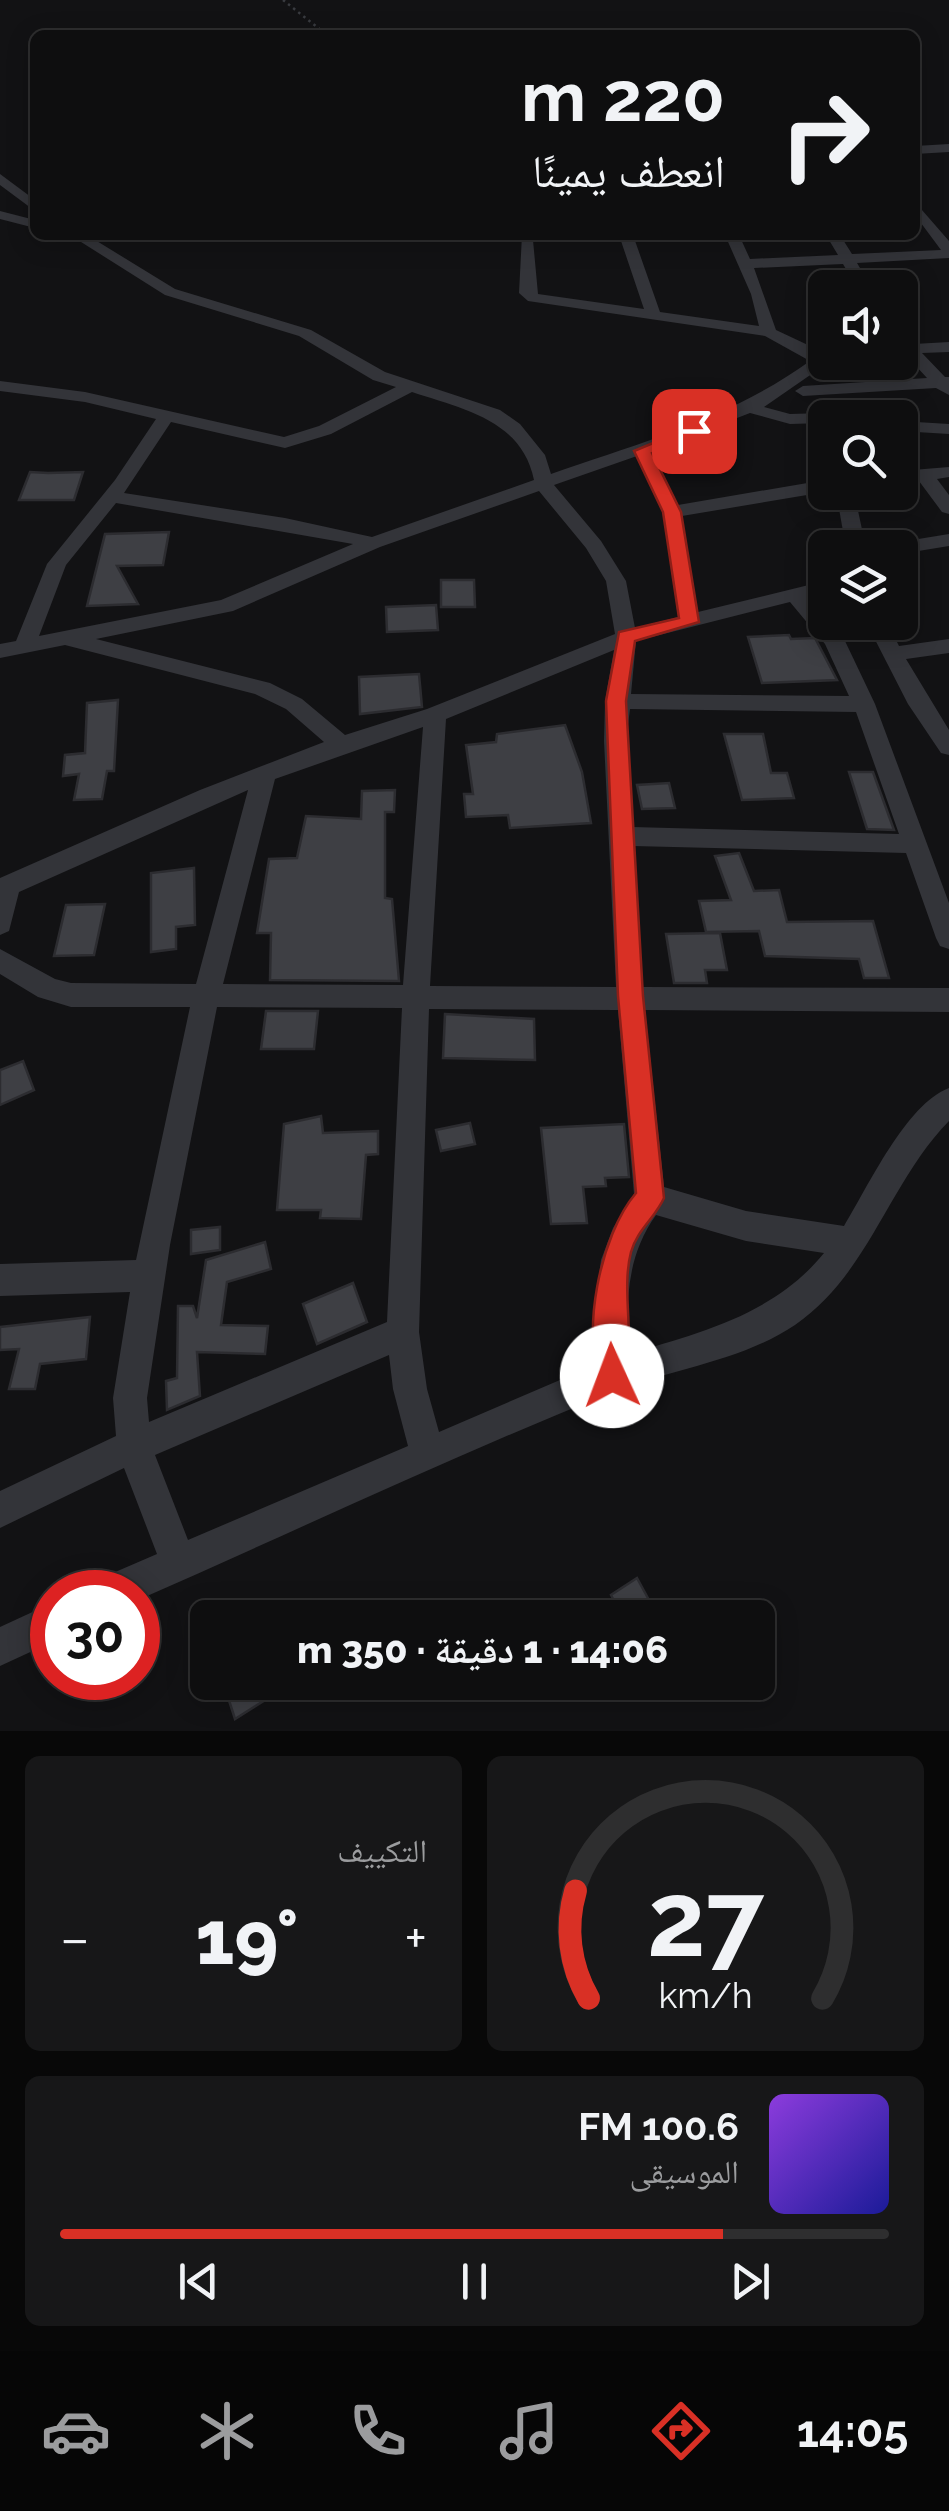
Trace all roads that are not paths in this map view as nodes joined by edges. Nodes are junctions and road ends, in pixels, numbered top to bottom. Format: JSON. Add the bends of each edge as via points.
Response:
{"nodes":[{"id":1,"x":949,"y":148,"type":"edge"},
{"id":2,"x":920,"y":150,"type":"edge"},
{"id":3,"x":0,"y":178,"type":"edge"},
{"id":4,"x":30,"y":203,"type":"edge"},
{"id":5,"x":920,"y":213,"type":"edge"},
{"id":6,"x":0,"y":215,"type":"edge"},
{"id":7,"x":30,"y":223,"type":"edge"},
{"id":8,"x":87,"y":240,"type":"edge"},
{"id":9,"x":526,"y":240,"type":"edge"},
{"id":10,"x":628,"y":240,"type":"edge"},
{"id":11,"x":734,"y":240,"type":"edge"},
{"id":12,"x":836,"y":240,"type":"edge"},
{"id":13,"x":949,"y":253,"type":"edge"},
{"id":14,"x":846,"y":260,"type":"junction"},
{"id":15,"x":746,"y":264,"type":"junction"},
{"id":16,"x":853,"y":270,"type":"edge"},
{"id":17,"x":654,"y":317,"type":"junction"},
{"id":18,"x":768,"y":332,"type":"junction"},
{"id":19,"x":918,"y":346,"type":"edge"},
{"id":20,"x":949,"y":347,"type":"edge"},
{"id":21,"x":808,"y":352,"type":"edge"},
{"id":22,"x":918,"y":360,"type":"edge"},
{"id":23,"x":808,"y":374,"type":"edge"},
{"id":24,"x":799,"y":384,"type":"junction"},
{"id":25,"x":946,"y":385,"type":"edge"},
{"id":26,"x":0,"y":386,"type":"edge"},
{"id":27,"x":407,"y":388,"type":"junction"},
{"id":28,"x":810,"y":400,"type":"edge"},
{"id":29,"x":749,"y":408,"type":"junction"},
{"id":30,"x":168,"y":414,"type":"junction"},
{"id":31,"x":808,"y":420,"type":"edge"},
{"id":32,"x":918,"y":427,"type":"edge"},
{"id":33,"x":949,"y":429,"type":"edge"},
{"id":34,"x":642,"y":451,"type":"junction"},
{"id":35,"x":949,"y":472,"type":"edge"},
{"id":36,"x":924,"y":474,"type":"junction"},
{"id":37,"x":918,"y":475,"type":"edge"},
{"id":38,"x":545,"y":486,"type":"junction"},
{"id":39,"x":808,"y":489,"type":"edge"},
{"id":40,"x":112,"y":497,"type":"junction"},
{"id":41,"x":949,"y":508,"type":"edge"},
{"id":42,"x":672,"y":512,"type":"junction"},
{"id":43,"x":949,"y":540,"type":"edge"},
{"id":44,"x":373,"y":543,"type":"junction"},
{"id":45,"x":918,"y":545,"type":"edge"},
{"id":46,"x":808,"y":593,"type":"edge"},
{"id":47,"x":797,"y":597,"type":"junction"},
{"id":48,"x":689,"y":622,"type":"junction"},
{"id":49,"x":626,"y":637,"type":"junction"},
{"id":50,"x":64,"y":638,"type":"junction"},
{"id":51,"x":886,"y":640,"type":"edge"},
{"id":52,"x":26,"y":643,"type":"junction"},
{"id":53,"x":949,"y":646,"type":"edge"},
{"id":54,"x":0,"y":650,"type":"edge"},
{"id":55,"x":893,"y":654,"type":"junction"},
{"id":56,"x":616,"y":701,"type":"junction"},
{"id":57,"x":864,"y":704,"type":"junction"},
{"id":58,"x":435,"y":715,"type":"junction"},
{"id":59,"x":341,"y":744,"type":"junction"},
{"id":60,"x":949,"y":747,"type":"edge"},
{"id":61,"x":264,"y":775,"type":"junction"},
{"id":62,"x":622,"y":836,"type":"junction"},
{"id":63,"x":911,"y":844,"type":"junction"},
{"id":64,"x":4,"y":888,"type":"edge"},
{"id":65,"x":0,"y":924,"type":"edge"},
{"id":66,"x":949,"y":938,"type":"edge"},
{"id":67,"x":0,"y":960,"type":"edge"},
{"id":68,"x":416,"y":995,"type":"junction"},
{"id":69,"x":206,"y":996,"type":"junction"},
{"id":70,"x":630,"y":996,"type":"junction"},
{"id":71,"x":949,"y":1000,"type":"edge"},
{"id":72,"x":949,"y":1100,"type":"edge"},
{"id":73,"x":650,"y":1198,"type":"junction"},
{"id":74,"x":852,"y":1242,"type":"junction"},
{"id":75,"x":149,"y":1276,"type":"junction"},
{"id":76,"x":0,"y":1280,"type":"edge"},
{"id":77,"x":403,"y":1332,"type":"junction"},
{"id":78,"x":612,"y":1376,"type":"junction"},
{"id":79,"x":134,"y":1446,"type":"junction"},
{"id":80,"x":428,"y":1454,"type":"junction"},
{"id":81,"x":0,"y":1510,"type":"edge"},
{"id":82,"x":178,"y":1561,"type":"junction"},
{"id":83,"x":159,"y":1570,"type":"edge"},
{"id":84,"x":30,"y":1633,"type":"edge"},
{"id":85,"x":0,"y":1647,"type":"edge"}],
"edges":[{"from":1,"to":2,"type":"street"},
{"from":3,"to":4,"type":"street"},
{"from":5,"to":13,"type":"street"},
{"from":6,"to":7,"type":"street"},
{"from":8,"to":27,"type":"street","via":[[151,284],[305,332]]},
{"from":9,"to":17,"type":"street","via":[[529,296]]},
{"from":10,"to":17,"type":"street"},
{"from":11,"to":15,"type":"street"},
{"from":12,"to":14,"type":"street"},
{"from":13,"to":14,"type":"street"},
{"from":14,"to":15,"type":"street"},
{"from":14,"to":16,"type":"street"},
{"from":15,"to":18,"type":"street"},
{"from":17,"to":18,"type":"street"},
{"from":18,"to":21,"type":"street"},
{"from":19,"to":20,"type":"street"},
{"from":22,"to":25,"type":"street"},
{"from":23,"to":24,"type":"street"},
{"from":24,"to":25,"type":"street"},
{"from":24,"to":28,"type":"street"},
{"from":24,"to":29,"type":"street"},
{"from":26,"to":30,"type":"street"},
{"from":27,"to":30,"type":"street","via":[[285,443]]},
{"from":27,"to":38,"type":"street","via":[[504,421],[539,459]]},
{"from":29,"to":31,"type":"street"},
{"from":29,"to":34,"type":"street"},
{"from":30,"to":40,"type":"street"},
{"from":32,"to":33,"type":"street"},
{"from":34,"to":38,"type":"street"},
{"from":34,"to":42,"type":"street"},
{"from":35,"to":36,"type":"street"},
{"from":36,"to":37,"type":"street"},
{"from":36,"to":41,"type":"street"},
{"from":38,"to":44,"type":"street"},
{"from":38,"to":49,"type":"street","via":[[616,581]]},
{"from":39,"to":42,"type":"street"},
{"from":40,"to":44,"type":"street"},
{"from":40,"to":52,"type":"street","via":[[57,564]]},
{"from":42,"to":48,"type":"street"},
{"from":43,"to":45,"type":"street"},
{"from":44,"to":50,"type":"street","via":[[226,606]]},
{"from":46,"to":47,"type":"street"},
{"from":47,"to":48,"type":"street"},
{"from":47,"to":57,"type":"street","via":[[834,642]]},
{"from":48,"to":49,"type":"street"},
{"from":49,"to":56,"type":"street"},
{"from":49,"to":58,"type":"street"},
{"from":50,"to":52,"type":"street"},
{"from":50,"to":59,"type":"street","via":[[262,688],[294,704]]},
{"from":51,"to":55,"type":"street"},
{"from":52,"to":54,"type":"street"},
{"from":53,"to":55,"type":"street"},
{"from":55,"to":60,"type":"street"},
{"from":56,"to":57,"type":"street"},
{"from":56,"to":62,"type":"street"},
{"from":57,"to":63,"type":"street"},
{"from":58,"to":59,"type":"street"},
{"from":58,"to":68,"type":"street"},
{"from":59,"to":61,"type":"street"},
{"from":61,"to":64,"type":"street"},
{"from":61,"to":69,"type":"street"},
{"from":62,"to":63,"type":"street"},
{"from":62,"to":70,"type":"street"},
{"from":63,"to":66,"type":"street"},
{"from":64,"to":65,"type":"street"},
{"from":67,"to":69,"type":"street","via":[[48,989],[72,995]]},
{"from":68,"to":69,"type":"street"},
{"from":68,"to":70,"type":"street"},
{"from":68,"to":77,"type":"street"},
{"from":69,"to":75,"type":"street"},
{"from":70,"to":71,"type":"street"},
{"from":70,"to":73,"type":"street"},
{"from":72,"to":74,"type":"street","via":[[919,1130]]},
{"from":73,"to":74,"type":"street","via":[[746,1226]]},
{"from":73,"to":78,"type":"street","via":[[628,1223],[616,1252]]},
{"from":74,"to":78,"type":"street","via":[[824,1278],[782,1314],[707,1348]]},
{"from":75,"to":76,"type":"street"},
{"from":75,"to":79,"type":"street","via":[[130,1398]]},
{"from":77,"to":79,"type":"street"},
{"from":77,"to":80,"type":"street"},
{"from":78,"to":80,"type":"street"},
{"from":79,"to":81,"type":"street"},
{"from":79,"to":82,"type":"street"},
{"from":80,"to":82,"type":"street"},
{"from":82,"to":83,"type":"street"},
{"from":84,"to":85,"type":"street"}]}
